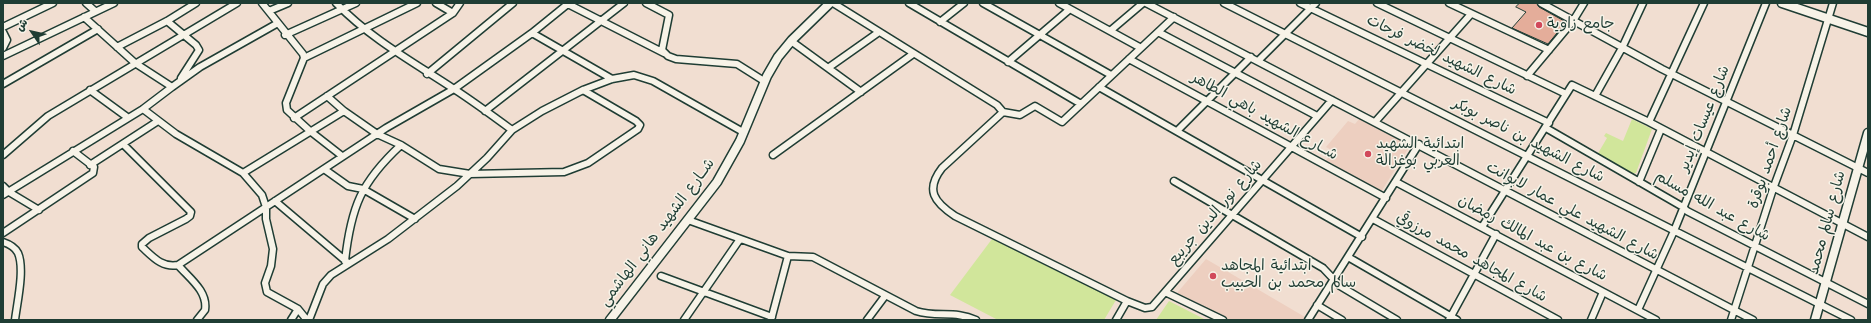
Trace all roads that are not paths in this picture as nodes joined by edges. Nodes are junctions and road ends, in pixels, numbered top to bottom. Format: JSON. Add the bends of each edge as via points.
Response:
{"nodes":[{"id":1,"x":53,"y":3,"type":"edge"},
{"id":2,"x":86,"y":3,"type":"edge"},
{"id":3,"x":114,"y":3,"type":"edge"},
{"id":4,"x":196,"y":3,"type":"edge"},
{"id":5,"x":237,"y":3,"type":"edge"},
{"id":6,"x":262,"y":3,"type":"edge"},
{"id":7,"x":288,"y":3,"type":"edge"},
{"id":8,"x":336,"y":3,"type":"edge"},
{"id":9,"x":356,"y":3,"type":"edge"},
{"id":10,"x":417,"y":3,"type":"edge"},
{"id":11,"x":436,"y":3,"type":"edge"},
{"id":12,"x":460,"y":3,"type":"edge"},
{"id":13,"x":513,"y":3,"type":"edge"},
{"id":14,"x":568,"y":3,"type":"edge"},
{"id":15,"x":624,"y":3,"type":"edge"},
{"id":16,"x":646,"y":3,"type":"edge"},
{"id":17,"x":832,"y":3,"type":"edge"},
{"id":18,"x":909,"y":3,"type":"edge"},
{"id":19,"x":964,"y":3,"type":"edge"},
{"id":20,"x":983,"y":3,"type":"edge"},
{"id":21,"x":1060,"y":3,"type":"edge"},
{"id":22,"x":1143,"y":3,"type":"edge"},
{"id":23,"x":1146,"y":3,"type":"edge"},
{"id":24,"x":1224,"y":3,"type":"edge"},
{"id":25,"x":1300,"y":3,"type":"edge"},
{"id":26,"x":1316,"y":3,"type":"edge"},
{"id":27,"x":1377,"y":3,"type":"edge"},
{"id":28,"x":1449,"y":3,"type":"edge"},
{"id":29,"x":1541,"y":3,"type":"edge"},
{"id":30,"x":1584,"y":3,"type":"edge"},
{"id":31,"x":1643,"y":3,"type":"edge"},
{"id":32,"x":1704,"y":3,"type":"edge"},
{"id":33,"x":1766,"y":3,"type":"edge"},
{"id":34,"x":1782,"y":3,"type":"edge"},
{"id":35,"x":1833,"y":3,"type":"edge"},
{"id":36,"x":1070,"y":8,"type":"junction"},
{"id":37,"x":1311,"y":8,"type":"junction"},
{"id":38,"x":342,"y":10,"type":"junction"},
{"id":39,"x":95,"y":11,"type":"junction"},
{"id":40,"x":269,"y":11,"type":"junction"},
{"id":41,"x":453,"y":13,"type":"junction"},
{"id":42,"x":1472,"y":14,"type":"junction"},
{"id":43,"x":84,"y":17,"type":"junction"},
{"id":44,"x":1174,"y":17,"type":"junction"},
{"id":45,"x":1828,"y":19,"type":"junction"},
{"id":46,"x":167,"y":21,"type":"junction"},
{"id":47,"x":1572,"y":21,"type":"junction"},
{"id":48,"x":600,"y":22,"type":"junction"},
{"id":49,"x":940,"y":22,"type":"junction"},
{"id":50,"x":278,"y":23,"type":"junction"},
{"id":51,"x":3,"y":27,"type":"edge"},
{"id":52,"x":98,"y":30,"type":"junction"},
{"id":53,"x":362,"y":30,"type":"junction"},
{"id":54,"x":1110,"y":30,"type":"junction"},
{"id":55,"x":3,"y":32,"type":"edge"},
{"id":56,"x":879,"y":32,"type":"junction"},
{"id":57,"x":1158,"y":32,"type":"junction"},
{"id":58,"x":1868,"y":32,"type":"edge"},
{"id":59,"x":532,"y":33,"type":"junction"},
{"id":60,"x":1286,"y":33,"type":"junction"},
{"id":61,"x":182,"y":34,"type":"junction"},
{"id":62,"x":1039,"y":34,"type":"junction"},
{"id":63,"x":285,"y":35,"type":"junction"},
{"id":64,"x":1449,"y":38,"type":"junction"},
{"id":65,"x":791,"y":42,"type":"junction"},
{"id":66,"x":117,"y":47,"type":"junction"},
{"id":67,"x":3,"y":48,"type":"edge"},
{"id":68,"x":1141,"y":48,"type":"junction"},
{"id":69,"x":1622,"y":48,"type":"junction"},
{"id":70,"x":564,"y":50,"type":"junction"},
{"id":71,"x":1549,"y":50,"type":"junction"},
{"id":72,"x":396,"y":52,"type":"junction"},
{"id":73,"x":664,"y":53,"type":"junction"},
{"id":74,"x":913,"y":54,"type":"junction"},
{"id":75,"x":3,"y":56,"type":"edge"},
{"id":76,"x":1251,"y":57,"type":"junction"},
{"id":77,"x":304,"y":58,"type":"junction"},
{"id":78,"x":1129,"y":59,"type":"junction"},
{"id":79,"x":1258,"y":61,"type":"junction"},
{"id":80,"x":1008,"y":62,"type":"junction"},
{"id":81,"x":135,"y":63,"type":"junction"},
{"id":82,"x":1426,"y":64,"type":"junction"},
{"id":83,"x":828,"y":68,"type":"junction"},
{"id":84,"x":1235,"y":73,"type":"junction"},
{"id":85,"x":1672,"y":73,"type":"junction"},
{"id":86,"x":427,"y":74,"type":"junction"},
{"id":87,"x":1112,"y":75,"type":"junction"},
{"id":88,"x":1527,"y":76,"type":"junction"},
{"id":89,"x":612,"y":78,"type":"junction"},
{"id":90,"x":764,"y":81,"type":"junction"},
{"id":91,"x":3,"y":84,"type":"edge"},
{"id":92,"x":175,"y":85,"type":"junction"},
{"id":93,"x":1099,"y":87,"type":"junction"},
{"id":94,"x":454,"y":89,"type":"junction"},
{"id":95,"x":90,"y":90,"type":"junction"},
{"id":96,"x":583,"y":90,"type":"junction"},
{"id":97,"x":861,"y":92,"type":"junction"},
{"id":98,"x":1401,"y":92,"type":"junction"},
{"id":99,"x":1566,"y":94,"type":"junction"},
{"id":100,"x":327,"y":96,"type":"junction"},
{"id":101,"x":1595,"y":96,"type":"junction"},
{"id":102,"x":1332,"y":100,"type":"junction"},
{"id":103,"x":1207,"y":101,"type":"junction"},
{"id":104,"x":1727,"y":102,"type":"junction"},
{"id":105,"x":1081,"y":104,"type":"junction"},
{"id":106,"x":143,"y":109,"type":"junction"},
{"id":107,"x":344,"y":111,"type":"junction"},
{"id":108,"x":485,"y":111,"type":"junction"},
{"id":109,"x":1003,"y":112,"type":"junction"},
{"id":110,"x":1317,"y":116,"type":"junction"},
{"id":111,"x":127,"y":117,"type":"junction"},
{"id":112,"x":294,"y":118,"type":"junction"},
{"id":113,"x":158,"y":121,"type":"junction"},
{"id":114,"x":1375,"y":122,"type":"junction"},
{"id":115,"x":1648,"y":122,"type":"junction"},
{"id":116,"x":1547,"y":126,"type":"junction"},
{"id":117,"x":1661,"y":129,"type":"junction"},
{"id":118,"x":512,"y":130,"type":"junction"},
{"id":119,"x":310,"y":131,"type":"junction"},
{"id":120,"x":1177,"y":131,"type":"junction"},
{"id":121,"x":743,"y":132,"type":"junction"},
{"id":122,"x":1868,"y":133,"type":"edge"},
{"id":123,"x":377,"y":134,"type":"junction"},
{"id":124,"x":1793,"y":135,"type":"junction"},
{"id":125,"x":123,"y":144,"type":"junction"},
{"id":126,"x":1418,"y":144,"type":"junction"},
{"id":127,"x":401,"y":145,"type":"junction"},
{"id":128,"x":1290,"y":147,"type":"junction"},
{"id":129,"x":73,"y":151,"type":"junction"},
{"id":130,"x":1706,"y":153,"type":"junction"},
{"id":131,"x":3,"y":155,"type":"edge"},
{"id":132,"x":773,"y":155,"type":"dead end"},
{"id":133,"x":342,"y":156,"type":"junction"},
{"id":134,"x":1528,"y":156,"type":"junction"},
{"id":135,"x":90,"y":165,"type":"junction"},
{"id":136,"x":1858,"y":168,"type":"junction"},
{"id":137,"x":324,"y":169,"type":"junction"},
{"id":138,"x":1868,"y":173,"type":"edge"},
{"id":139,"x":243,"y":174,"type":"junction"},
{"id":140,"x":470,"y":174,"type":"junction"},
{"id":141,"x":1262,"y":180,"type":"junction"},
{"id":142,"x":1174,"y":181,"type":"dead end"},
{"id":143,"x":1396,"y":182,"type":"junction"},
{"id":144,"x":1639,"y":182,"type":"junction"},
{"id":145,"x":3,"y":186,"type":"edge"},
{"id":146,"x":363,"y":189,"type":"junction"},
{"id":147,"x":1773,"y":189,"type":"junction"},
{"id":148,"x":1505,"y":191,"type":"junction"},
{"id":149,"x":6,"y":194,"type":"edge"},
{"id":150,"x":1386,"y":198,"type":"junction"},
{"id":151,"x":275,"y":201,"type":"junction"},
{"id":152,"x":266,"y":207,"type":"junction"},
{"id":153,"x":1684,"y":207,"type":"junction"},
{"id":154,"x":39,"y":210,"type":"junction"},
{"id":155,"x":1232,"y":215,"type":"junction"},
{"id":156,"x":415,"y":219,"type":"junction"},
{"id":157,"x":1373,"y":219,"type":"junction"},
{"id":158,"x":688,"y":220,"type":"junction"},
{"id":159,"x":1843,"y":224,"type":"junction"},
{"id":160,"x":1482,"y":227,"type":"junction"},
{"id":161,"x":1674,"y":230,"type":"junction"},
{"id":162,"x":3,"y":233,"type":"edge"},
{"id":163,"x":1496,"y":234,"type":"junction"},
{"id":164,"x":1362,"y":237,"type":"junction"},
{"id":165,"x":1868,"y":237,"type":"edge"},
{"id":166,"x":740,"y":239,"type":"junction"},
{"id":167,"x":3,"y":242,"type":"edge"},
{"id":168,"x":1755,"y":246,"type":"junction"},
{"id":169,"x":788,"y":256,"type":"junction"},
{"id":170,"x":1348,"y":257,"type":"junction"},
{"id":171,"x":347,"y":262,"type":"junction"},
{"id":172,"x":178,"y":265,"type":"junction"},
{"id":173,"x":1748,"y":268,"type":"junction"},
{"id":174,"x":1656,"y":271,"type":"junction"},
{"id":175,"x":1473,"y":274,"type":"junction"},
{"id":176,"x":662,"y":276,"type":"dead end"},
{"id":177,"x":1334,"y":279,"type":"junction"},
{"id":178,"x":1826,"y":283,"type":"junction"},
{"id":179,"x":703,"y":292,"type":"junction"},
{"id":180,"x":1165,"y":292,"type":"junction"},
{"id":181,"x":1603,"y":292,"type":"junction"},
{"id":182,"x":885,"y":296,"type":"junction"},
{"id":183,"x":1127,"y":301,"type":"junction"},
{"id":184,"x":1820,"y":304,"type":"junction"},
{"id":185,"x":1868,"y":304,"type":"edge"},
{"id":186,"x":1317,"y":305,"type":"junction"},
{"id":187,"x":298,"y":309,"type":"junction"},
{"id":188,"x":1638,"y":310,"type":"junction"},
{"id":189,"x":1734,"y":310,"type":"junction"},
{"id":190,"x":929,"y":317,"type":"edge"},
{"id":191,"x":1450,"y":318,"type":"edge"},
{"id":192,"x":771,"y":319,"type":"edge"},
{"id":193,"x":15,"y":320,"type":"edge"},
{"id":194,"x":197,"y":320,"type":"edge"},
{"id":195,"x":291,"y":320,"type":"edge"},
{"id":196,"x":308,"y":320,"type":"edge"},
{"id":197,"x":610,"y":320,"type":"edge"},
{"id":198,"x":684,"y":320,"type":"edge"},
{"id":199,"x":867,"y":320,"type":"edge"},
{"id":200,"x":976,"y":320,"type":"edge"},
{"id":201,"x":1116,"y":320,"type":"edge"},
{"id":202,"x":1223,"y":320,"type":"edge"},
{"id":203,"x":1308,"y":320,"type":"edge"},
{"id":204,"x":1342,"y":320,"type":"edge"},
{"id":205,"x":1397,"y":320,"type":"edge"},
{"id":206,"x":1457,"y":320,"type":"edge"},
{"id":207,"x":1558,"y":320,"type":"edge"},
{"id":208,"x":1591,"y":320,"type":"edge"},
{"id":209,"x":1656,"y":320,"type":"edge"},
{"id":210,"x":1731,"y":320,"type":"edge"},
{"id":211,"x":1753,"y":320,"type":"edge"},
{"id":212,"x":1815,"y":320,"type":"edge"},
{"id":213,"x":1851,"y":320,"type":"edge"}],
"edges":[{"from":1,"to":51,"type":"street"},
{"from":2,"to":39,"type":"street"},
{"from":3,"to":39,"type":"street"},
{"from":4,"to":46,"type":"street"},
{"from":5,"to":61,"type":"street"},
{"from":6,"to":40,"type":"street"},
{"from":7,"to":40,"type":"street"},
{"from":8,"to":38,"type":"street"},
{"from":9,"to":38,"type":"street"},
{"from":10,"to":53,"type":"street"},
{"from":11,"to":41,"type":"street"},
{"from":12,"to":41,"type":"street"},
{"from":13,"to":86,"type":"street"},
{"from":14,"to":48,"type":"street"},
{"from":14,"to":59,"type":"street"},
{"from":15,"to":48,"type":"street"},
{"from":16,"to":73,"type":"street","via":[[669,15],[662,50]]},
{"from":17,"to":56,"type":"street"},
{"from":17,"to":65,"type":"street","name":"شــارع الشهيد هاني الهاشمي"},
{"from":18,"to":49,"type":"street"},
{"from":19,"to":49,"type":"street"},
{"from":20,"to":62,"type":"street"},
{"from":21,"to":36,"type":"street"},
{"from":22,"to":54,"type":"street"},
{"from":23,"to":44,"type":"street","name":"شارع الشهيد علي عمار لابوانت"},
{"from":24,"to":60,"type":"street","name":"شارع الشهيد بن ناصر بوبكر"},
{"from":25,"to":37,"type":"street","name":"شارع الشهيد لخضر فرحات"},
{"from":26,"to":37,"type":"street"},
{"from":27,"to":64,"type":"street"},
{"from":28,"to":42,"type":"street"},
{"from":29,"to":47,"type":"street"},
{"from":30,"to":47,"type":"street"},
{"from":31,"to":69,"type":"street"},
{"from":32,"to":85,"type":"street"},
{"from":33,"to":104,"type":"street","name":"شارع عيسات إيدير"},
{"from":34,"to":45,"type":"street"},
{"from":35,"to":45,"type":"street","name":"شارع أحمد بوقرة"},
{"from":36,"to":54,"type":"street"},
{"from":36,"to":62,"type":"street"},
{"from":37,"to":60,"type":"street"},
{"from":37,"to":82,"type":"street","name":"شارع الشهيد لخضر فرحات"},
{"from":38,"to":53,"type":"street"},
{"from":38,"to":63,"type":"street"},
{"from":39,"to":43,"type":"street"},
{"from":40,"to":50,"type":"street"},
{"from":41,"to":72,"type":"street"},
{"from":42,"to":64,"type":"street"},
{"from":42,"to":71,"type":"street"},
{"from":43,"to":52,"type":"street"},
{"from":43,"to":75,"type":"street"},
{"from":44,"to":57,"type":"street"},
{"from":44,"to":76,"type":"street","name":"شارع الشهيد علي عمار لابوانت"},
{"from":45,"to":58,"type":"street"},
{"from":45,"to":124,"type":"street","name":"شارع أحمد بوقرة"},
{"from":46,"to":61,"type":"street"},
{"from":46,"to":66,"type":"street"},
{"from":47,"to":69,"type":"street"},
{"from":47,"to":71,"type":"street"},
{"from":48,"to":70,"type":"street"},
{"from":48,"to":73,"type":"street"},
{"from":49,"to":80,"type":"street"},
{"from":50,"to":63,"type":"street"},
{"from":50,"to":92,"type":"street","via":[[223,53]]},
{"from":52,"to":66,"type":"street"},
{"from":52,"to":91,"type":"street"},
{"from":53,"to":72,"type":"street"},
{"from":53,"to":77,"type":"street"},
{"from":54,"to":68,"type":"street"},
{"from":55,"to":67,"type":"street","via":[[7,40]]},
{"from":56,"to":74,"type":"street"},
{"from":56,"to":83,"type":"street"},
{"from":57,"to":68,"type":"street"},
{"from":57,"to":84,"type":"street"},
{"from":59,"to":70,"type":"street"},
{"from":59,"to":94,"type":"street"},
{"from":60,"to":79,"type":"street"},
{"from":60,"to":98,"type":"street","name":"شارع الشهيد بن ناصر بوبكر"},
{"from":61,"to":81,"type":"street"},
{"from":61,"to":92,"type":"street","via":[[199,50],[196,58]]},
{"from":62,"to":80,"type":"street"},
{"from":62,"to":87,"type":"street"},
{"from":63,"to":77,"type":"street"},
{"from":64,"to":82,"type":"street"},
{"from":64,"to":88,"type":"street"},
{"from":65,"to":83,"type":"street"},
{"from":65,"to":90,"type":"street","name":"شــارع الشهيد هاني الهاشمي","via":[[773,64]]},
{"from":66,"to":81,"type":"street"},
{"from":68,"to":78,"type":"street"},
{"from":69,"to":85,"type":"street"},
{"from":69,"to":101,"type":"street"},
{"from":70,"to":89,"type":"street"},
{"from":70,"to":108,"type":"street"},
{"from":71,"to":88,"type":"street"},
{"from":72,"to":86,"type":"street"},
{"from":72,"to":100,"type":"street"},
{"from":73,"to":90,"type":"street","via":[[676,59],[737,64]]},
{"from":74,"to":97,"type":"street"},
{"from":74,"to":109,"type":"street","via":[[997,105]]},
{"from":76,"to":79,"type":"street","name":"شارع الشهيد علي عمار لابوانت"},
{"from":76,"to":84,"type":"street"},
{"from":77,"to":112,"type":"street","via":[[286,103],[287,110]]},
{"from":78,"to":87,"type":"street"},
{"from":78,"to":103,"type":"street","name":"شــارع الشهيد باهي الطاهر"},
{"from":79,"to":102,"type":"street","name":"شارع الشهيد علي عمار لابوانت"},
{"from":80,"to":105,"type":"street"},
{"from":81,"to":92,"type":"street"},
{"from":81,"to":95,"type":"street"},
{"from":82,"to":98,"type":"street"},
{"from":82,"to":116,"type":"street","name":"شارع الشهيد لخضر فرحات"},
{"from":83,"to":97,"type":"street"},
{"from":84,"to":103,"type":"street"},
{"from":84,"to":110,"type":"street"},
{"from":85,"to":104,"type":"street"},
{"from":85,"to":115,"type":"street"},
{"from":86,"to":94,"type":"street"},
{"from":87,"to":93,"type":"street"},
{"from":88,"to":99,"type":"street"},
{"from":89,"to":96,"type":"street"},
{"from":89,"to":121,"type":"street","via":[[634,75],[645,78]]},
{"from":90,"to":121,"type":"street","name":"شــارع الشهيد هاني الهاشمي"},
{"from":92,"to":106,"type":"street"},
{"from":93,"to":105,"type":"street"},
{"from":93,"to":120,"type":"street"},
{"from":94,"to":108,"type":"street"},
{"from":94,"to":123,"type":"street"},
{"from":95,"to":111,"type":"street"},
{"from":95,"to":131,"type":"street","via":[[48,116]]},
{"from":96,"to":118,"type":"street"},
{"from":96,"to":140,"type":"street","via":[[636,121],[640,125],[638,129],[588,163],[564,172]]},
{"from":97,"to":132,"type":"street"},
{"from":98,"to":114,"type":"street"},
{"from":98,"to":134,"type":"street","name":"شارع الشهيد بن ناصر بوبكر"},
{"from":99,"to":101,"type":"street","via":[[1572,85]]},
{"from":99,"to":116,"type":"street"},
{"from":100,"to":107,"type":"street"},
{"from":100,"to":112,"type":"street"},
{"from":101,"to":115,"type":"street"},
{"from":102,"to":110,"type":"street","name":"شارع نور الدين جريبع"},
{"from":102,"to":114,"type":"street","name":"شارع الشهيد علي عمار لابوانت"},
{"from":103,"to":120,"type":"street"},
{"from":103,"to":128,"type":"street","name":"شــارع الشهيد باهي الطاهر"},
{"from":104,"to":124,"type":"street"},
{"from":104,"to":130,"type":"street","name":"شارع عيسات إيدير"},
{"from":105,"to":109,"type":"street","via":[[1062,122],[1035,106],[1020,115]]},
{"from":106,"to":111,"type":"street"},
{"from":106,"to":113,"type":"street"},
{"from":107,"to":119,"type":"street"},
{"from":107,"to":123,"type":"street"},
{"from":108,"to":118,"type":"street"},
{"from":109,"to":183,"type":"street","via":[[942,168],[933,184],[932,191],[936,200],[955,216]]},
{"from":110,"to":128,"type":"street","name":"شارع نور الدين جريبع"},
{"from":111,"to":129,"type":"street"},
{"from":112,"to":119,"type":"street"},
{"from":113,"to":125,"type":"street"},
{"from":113,"to":139,"type":"street"},
{"from":114,"to":126,"type":"street","name":"شارع الشهيد علي عمار لابوانت"},
{"from":115,"to":117,"type":"street"},
{"from":116,"to":134,"type":"street"},
{"from":116,"to":144,"type":"street","name":"شارع عبد الله مسلم"},
{"from":117,"to":130,"type":"street"},
{"from":117,"to":144,"type":"street"},
{"from":118,"to":140,"type":"street"},
{"from":119,"to":133,"type":"street"},
{"from":119,"to":139,"type":"street"},
{"from":120,"to":141,"type":"street"},
{"from":121,"to":158,"type":"street","name":"شــارع الشهيد هاني الهاشمي","via":[[724,171]]},
{"from":122,"to":136,"type":"street","name":"شارع سالم محمد"},
{"from":123,"to":127,"type":"street"},
{"from":123,"to":133,"type":"street"},
{"from":124,"to":136,"type":"street"},
{"from":124,"to":147,"type":"street","name":"شارع أحمد بوقرة"},
{"from":125,"to":135,"type":"street"},
{"from":125,"to":172,"type":"street","via":[[191,212],[186,219],[142,244],[142,247],[162,265]]},
{"from":126,"to":143,"type":"street"},
{"from":126,"to":148,"type":"street","name":"شارع الشهيد علي عمار لابوانت"},
{"from":127,"to":140,"type":"street","via":[[439,169]]},
{"from":127,"to":146,"type":"street","via":[[376,169]]},
{"from":128,"to":141,"type":"street","name":"شارع نور الدين جريبع"},
{"from":128,"to":150,"type":"street","name":"شــارع الشهيد باهي الطاهر"},
{"from":129,"to":135,"type":"street"},
{"from":129,"to":149,"type":"street"},
{"from":130,"to":147,"type":"street"},
{"from":130,"to":153,"type":"street","name":"شارع عيسات إيدير"},
{"from":133,"to":137,"type":"street"},
{"from":134,"to":148,"type":"street"},
{"from":134,"to":161,"type":"street","name":"شارع الشهيد بن ناصر بوبكر"},
{"from":135,"to":154,"type":"street","via":[[94,167],[88,178]]},
{"from":136,"to":138,"type":"street"},
{"from":136,"to":159,"type":"street","name":"شارع سالم محمد"},
{"from":137,"to":146,"type":"street","via":[[348,186]]},
{"from":137,"to":151,"type":"street"},
{"from":139,"to":152,"type":"street","via":[[262,195]]},
{"from":140,"to":156,"type":"street"},
{"from":141,"to":155,"type":"street","name":"شارع نور الدين جريبع"},
{"from":141,"to":164,"type":"street"},
{"from":142,"to":155,"type":"street"},
{"from":143,"to":150,"type":"street"},
{"from":143,"to":160,"type":"street","name":"شارع بن عبد المالك رمضان"},
{"from":144,"to":153,"type":"street","name":"شارع عبد الله مسلم"},
{"from":145,"to":149,"type":"street"},
{"from":146,"to":156,"type":"street"},
{"from":146,"to":171,"type":"street","via":[[347,240]]},
{"from":147,"to":159,"type":"street"},
{"from":147,"to":168,"type":"street","name":"شارع أحمد بوقرة"},
{"from":148,"to":160,"type":"street"},
{"from":148,"to":174,"type":"street","name":"شارع الشهيد علي عمار لابوانت"},
{"from":149,"to":154,"type":"street"},
{"from":150,"to":157,"type":"street"},
{"from":151,"to":152,"type":"street"},
{"from":151,"to":171,"type":"street"},
{"from":152,"to":172,"type":"street"},
{"from":152,"to":187,"type":"street","via":[[273,249],[265,283],[268,292]]},
{"from":153,"to":161,"type":"street","name":"شارع عيسات إيدير"},
{"from":153,"to":168,"type":"street","name":"شارع عبد الله مسلم","via":[[1687,211]]},
{"from":154,"to":162,"type":"street"},
{"from":155,"to":177,"type":"street","via":[[1323,268]]},
{"from":155,"to":180,"type":"street","name":"شارع نور الدين جريبع"},
{"from":156,"to":171,"type":"street"},
{"from":157,"to":164,"type":"street"},
{"from":157,"to":175,"type":"street","name":"شارع المجاهد محمد مرزوقي"},
{"from":158,"to":166,"type":"street"},
{"from":158,"to":197,"type":"street","name":"شــارع الشهيد هاني الهاشمي"},
{"from":159,"to":165,"type":"street"},
{"from":159,"to":178,"type":"street","name":"شارع سالم محمد"},
{"from":160,"to":163,"type":"street","name":"شارع بن عبد المالك رمضان"},
{"from":161,"to":173,"type":"street","name":"شارع الشهيد بن ناصر بوبكر"},
{"from":161,"to":174,"type":"street","name":"شارع عيسات إيدير"},
{"from":163,"to":175,"type":"street"},
{"from":163,"to":181,"type":"street","name":"شارع بن عبد المالك رمضان"},
{"from":164,"to":170,"type":"street"},
{"from":166,"to":169,"type":"street"},
{"from":166,"to":179,"type":"street"},
{"from":167,"to":193,"type":"street","via":[[12,245],[18,253]]},
{"from":168,"to":173,"type":"street","name":"شارع أحمد بوقرة"},
{"from":168,"to":178,"type":"street","name":"شارع عبد الله مسلم"},
{"from":169,"to":182,"type":"street","via":[[813,257]]},
{"from":169,"to":192,"type":"street"},
{"from":170,"to":177,"type":"street"},
{"from":170,"to":191,"type":"street"},
{"from":171,"to":196,"type":"street","via":[[323,284]]},
{"from":172,"to":194,"type":"street","via":[[205,298],[205,310]]},
{"from":173,"to":184,"type":"street","name":"شارع الشهيد بن ناصر بوبكر"},
{"from":173,"to":189,"type":"street","name":"شارع أحمد بوقرة"},
{"from":174,"to":188,"type":"street","name":"شارع عيسات إيدير"},
{"from":174,"to":189,"type":"street","name":"شارع الشهيد علي عمار لابوانت"},
{"from":175,"to":191,"type":"street"},
{"from":175,"to":207,"type":"street","name":"شارع المجاهد محمد مرزوقي"},
{"from":176,"to":179,"type":"street"},
{"from":177,"to":186,"type":"street"},
{"from":177,"to":205,"type":"street","via":[[1340,286]]},
{"from":178,"to":184,"type":"street","name":"شارع سالم محمد"},
{"from":178,"to":185,"type":"street","name":"شارع عبد الله مسلم"},
{"from":179,"to":192,"type":"street"},
{"from":179,"to":198,"type":"street"},
{"from":180,"to":183,"type":"street","name":"شارع نور الدين جريبع","via":[[1149,308]]},
{"from":180,"to":202,"type":"street"},
{"from":181,"to":188,"type":"street","name":"شارع بن عبد المالك رمضان"},
{"from":181,"to":208,"type":"street"},
{"from":182,"to":190,"type":"street"},
{"from":182,"to":199,"type":"street"},
{"from":183,"to":201,"type":"street"},
{"from":184,"to":212,"type":"street","name":"شارع سالم محمد"},
{"from":184,"to":213,"type":"street","name":"شارع الشهيد بن ناصر بوبكر"},
{"from":186,"to":203,"type":"street"},
{"from":186,"to":204,"type":"street"},
{"from":187,"to":195,"type":"street"},
{"from":187,"to":196,"type":"street"},
{"from":188,"to":209,"type":"street","name":"شارع بن عبد المالك رمضان"},
{"from":189,"to":210,"type":"street","name":"شارع أحمد بوقرة"},
{"from":189,"to":211,"type":"street","name":"شارع الشهيد علي عمار لابوانت"},
{"from":190,"to":200,"type":"street","via":[[960,313]]},
{"from":191,"to":206,"type":"street"}]}
